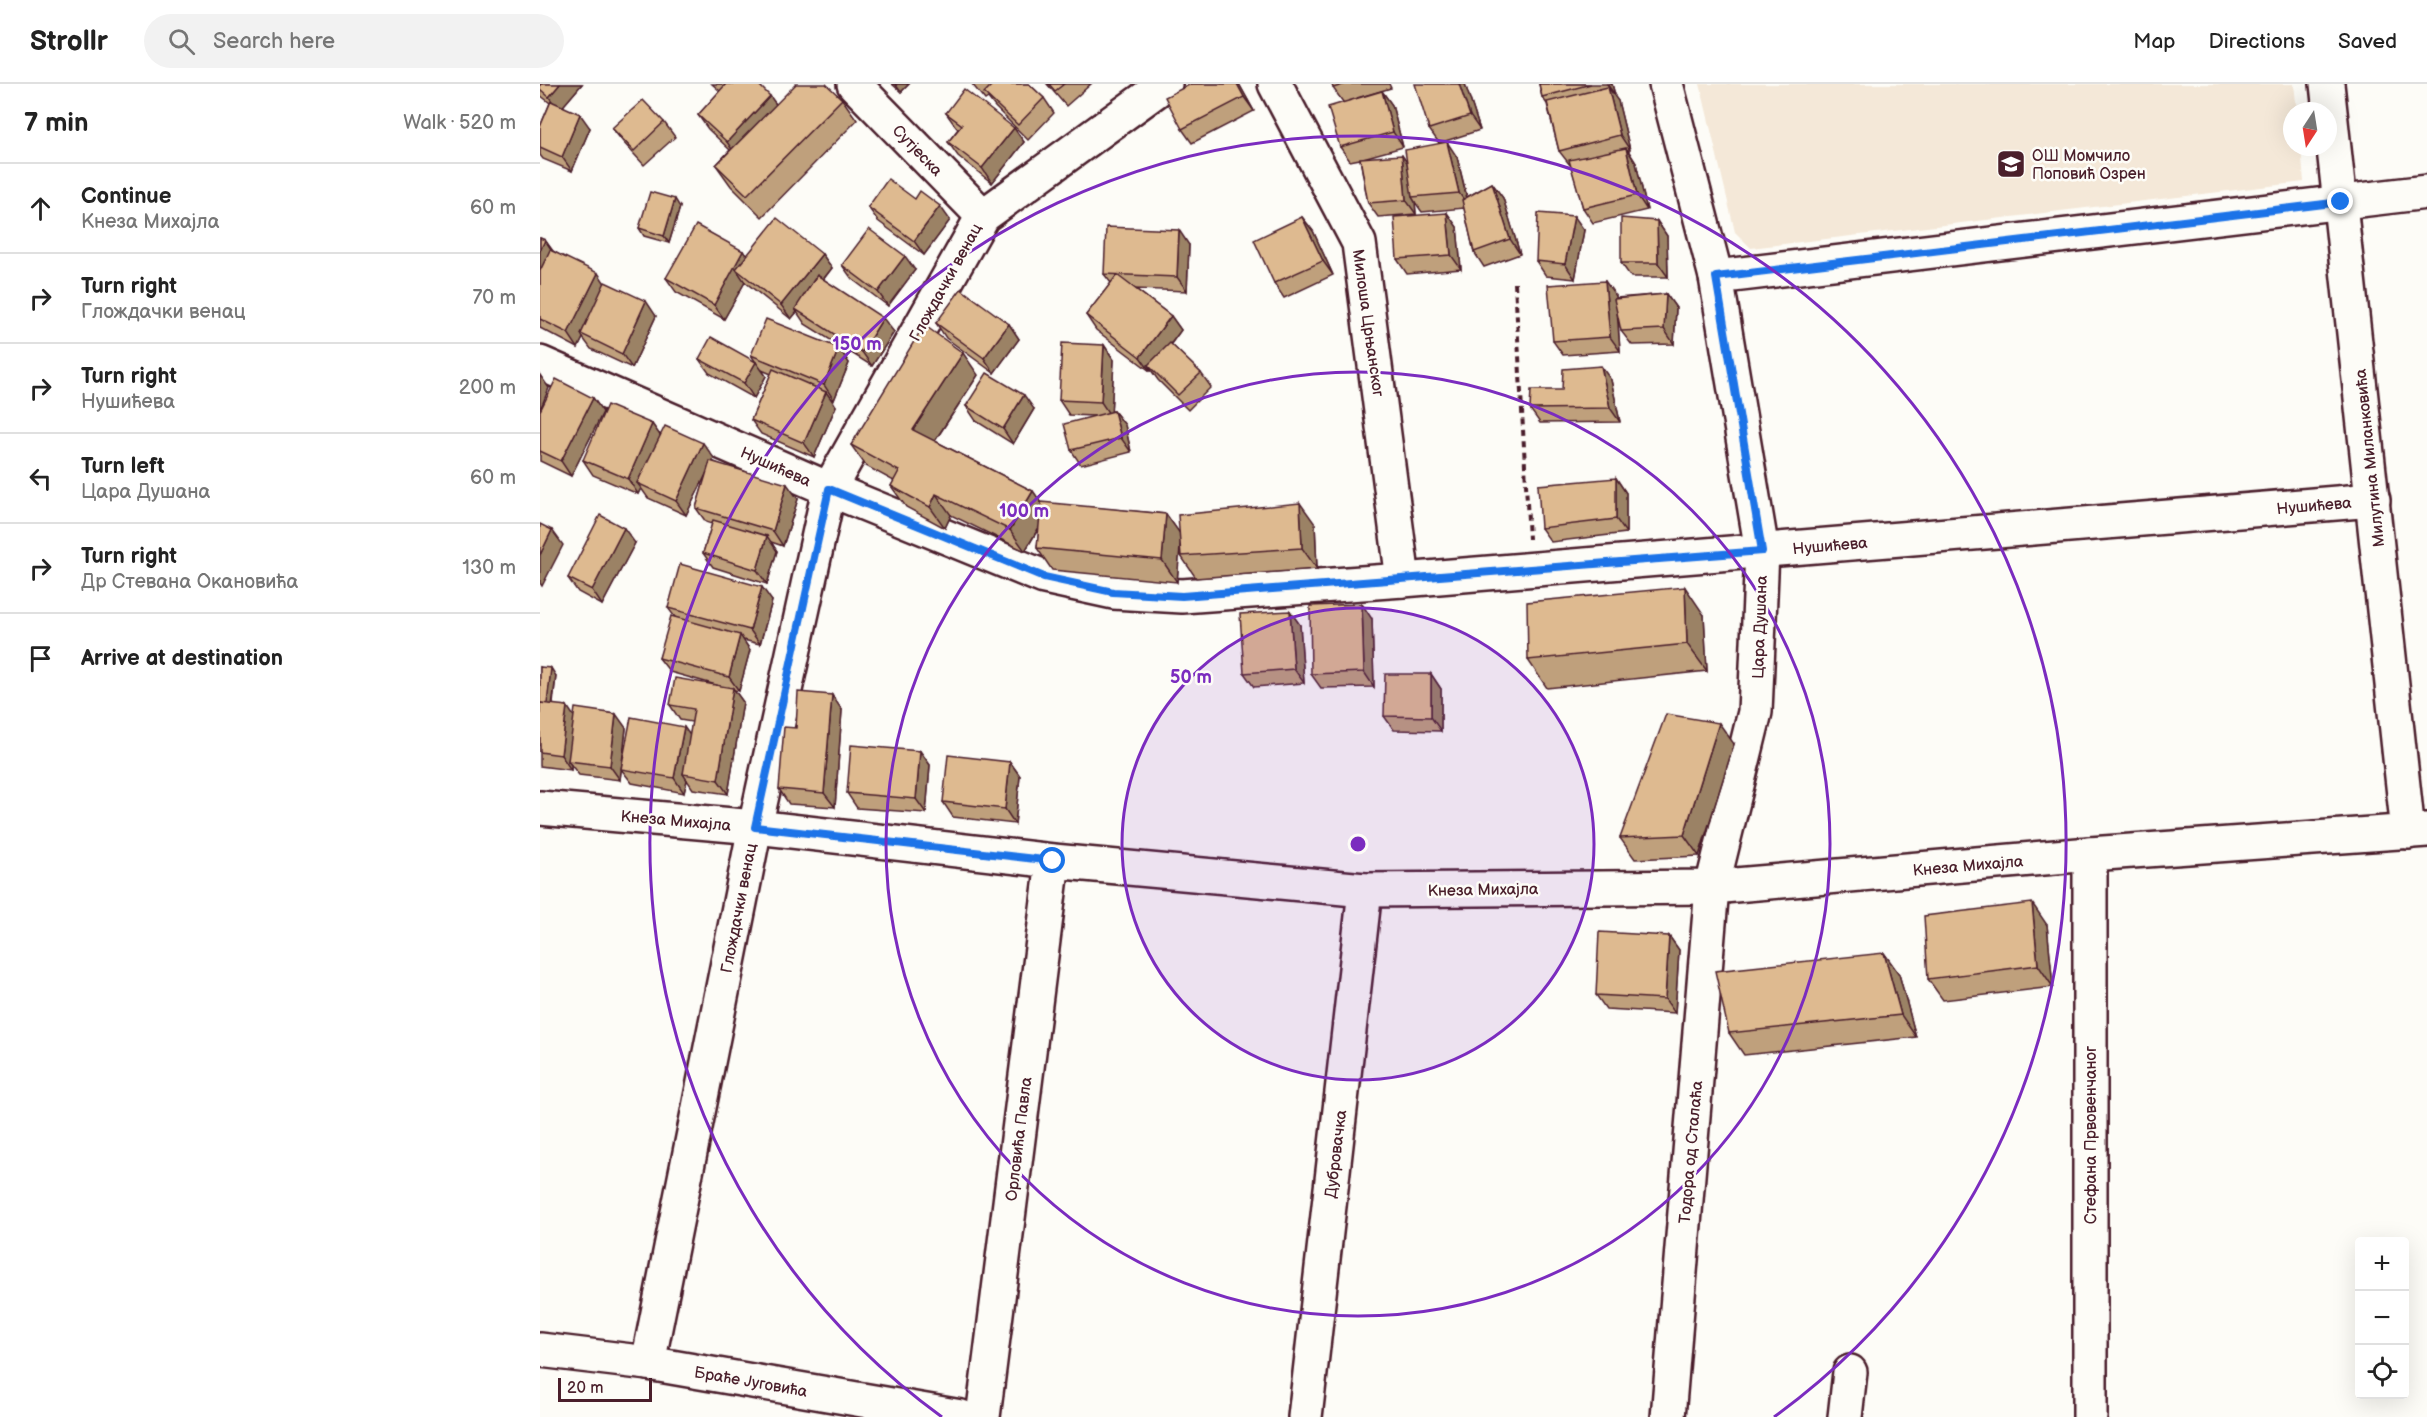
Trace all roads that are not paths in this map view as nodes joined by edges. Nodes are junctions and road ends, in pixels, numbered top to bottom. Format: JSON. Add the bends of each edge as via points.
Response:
{"nodes":[{"id":1,"x":854,"y":84,"type":"edge"},
{"id":2,"x":1166,"y":84,"type":"edge"},
{"id":3,"x":1275,"y":84,"type":"edge"},
{"id":4,"x":1666,"y":84,"type":"edge"},
{"id":5,"x":2327,"y":84,"type":"edge"},
{"id":6,"x":2427,"y":192,"type":"edge"},
{"id":7,"x":2341,"y":202,"type":"junction"},
{"id":8,"x":983,"y":216,"type":"junction"},
{"id":9,"x":1716,"y":277,"type":"junction"},
{"id":10,"x":540,"y":363,"type":"edge"},
{"id":11,"x":829,"y":489,"type":"junction"},
{"id":12,"x":2373,"y":500,"type":"junction"},
{"id":13,"x":1762,"y":551,"type":"junction"},
{"id":14,"x":1403,"y":580,"type":"junction"},
{"id":15,"x":540,"y":808,"type":"edge"},
{"id":16,"x":755,"y":827,"type":"junction"},
{"id":17,"x":2417,"y":831,"type":"edge"},
{"id":18,"x":2090,"y":854,"type":"junction"},
{"id":19,"x":1053,"y":861,"type":"junction"},
{"id":20,"x":1712,"y":887,"type":"junction"},
{"id":21,"x":1365,"y":890,"type":"junction"},
{"id":22,"x":540,"y":1350,"type":"edge"},
{"id":23,"x":648,"y":1363,"type":"junction"},
{"id":24,"x":1850,"y":1372,"type":"dead end"},
{"id":25,"x":961,"y":1417,"type":"edge"},
{"id":26,"x":983,"y":1417,"type":"edge"},
{"id":27,"x":1305,"y":1417,"type":"edge"},
{"id":28,"x":1668,"y":1417,"type":"edge"},
{"id":29,"x":1845,"y":1417,"type":"edge"},
{"id":30,"x":2090,"y":1417,"type":"edge"}],
"edges":[{"from":1,"to":8,"type":"street","name":"Сутјеска"},
{"from":2,"to":8,"type":"street","name":"Глождачки венац"},
{"from":3,"to":14,"type":"street","name":"Милоша Црњанског","via":[[1359,243]]},
{"from":4,"to":9,"type":"street","name":"Цара Душана"},
{"from":5,"to":7,"type":"street","name":"Милутина Миланковића"},
{"from":6,"to":7,"type":"street"},
{"from":7,"to":9,"type":"street"},
{"from":7,"to":12,"type":"street","name":"Милутина Миланковића"},
{"from":8,"to":11,"type":"street","name":"Глождачки венац"},
{"from":9,"to":13,"type":"street","name":"Цара Душана"},
{"from":10,"to":11,"type":"street","name":"Нушићева"},
{"from":11,"to":14,"type":"street","name":"Нушићева","via":[[1044,577],[1113,592],[1182,596]]},
{"from":11,"to":16,"type":"street","name":"Глождачки венац"},
{"from":12,"to":13,"type":"street","name":"Нушићева"},
{"from":12,"to":17,"type":"street","name":"Милутина Миланковића"},
{"from":13,"to":14,"type":"street","name":"Нушићева"},
{"from":13,"to":20,"type":"street","name":"Цара Душана","via":[[1755,712]]},
{"from":15,"to":16,"type":"street","name":"Кнеза Михајла"},
{"from":16,"to":19,"type":"street","name":"Кнеза Михајла"},
{"from":16,"to":23,"type":"street","name":"Глождачки венац"},
{"from":17,"to":18,"type":"street","name":"Кнеза Михајла"},
{"from":18,"to":20,"type":"street","name":"Кнеза Михајла"},
{"from":18,"to":30,"type":"street","name":"Стефана Првовенчаног"},
{"from":19,"to":21,"type":"street","name":"Кнеза Михајла"},
{"from":19,"to":26,"type":"street","name":"Орловића Павла"},
{"from":20,"to":21,"type":"street","name":"Кнеза Михајла"},
{"from":20,"to":28,"type":"street","name":"Тодора од Сталаћа"},
{"from":21,"to":27,"type":"street","name":"Дубровачка"},
{"from":22,"to":23,"type":"street","name":"Браће Југовића"},
{"from":23,"to":25,"type":"street","name":"Браће Југовића"},
{"from":24,"to":29,"type":"street"}]}
